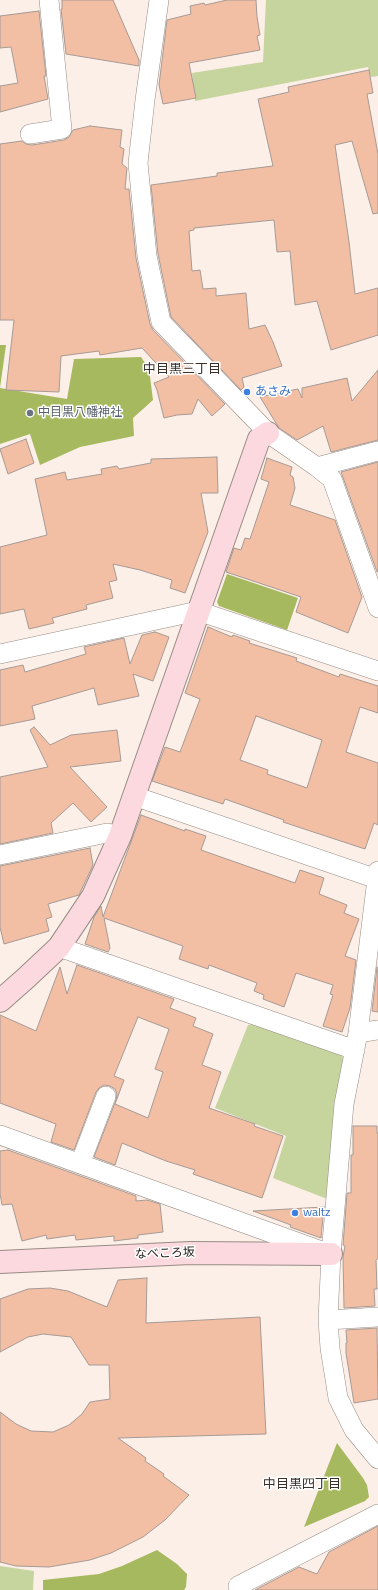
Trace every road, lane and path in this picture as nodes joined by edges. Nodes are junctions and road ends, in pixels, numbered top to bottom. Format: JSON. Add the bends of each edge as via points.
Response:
{"nodes":[{"id":1,"x":49,"y":0,"type":"edge"},
{"id":2,"x":159,"y":0,"type":"edge"},
{"id":3,"x":30,"y":134,"type":"dead end"},
{"id":4,"x":268,"y":433,"type":"junction"},
{"id":5,"x":378,"y":451,"type":"edge"},
{"id":6,"x":322,"y":466,"type":"junction"},
{"id":7,"x":378,"y":608,"type":"edge"},
{"id":8,"x":198,"y":611,"type":"junction"},
{"id":9,"x":0,"y":654,"type":"edge"},
{"id":10,"x":378,"y":671,"type":"edge"},
{"id":11,"x":134,"y":796,"type":"junction"},
{"id":12,"x":120,"y":836,"type":"junction"},
{"id":13,"x":0,"y":855,"type":"edge"},
{"id":14,"x":377,"y":875,"type":"edge"},
{"id":15,"x":59,"y":947,"type":"junction"},
{"id":16,"x":0,"y":1001,"type":"edge"},
{"id":17,"x":378,"y":1030,"type":"edge"},
{"id":18,"x":357,"y":1042,"type":"junction"},
{"id":19,"x":106,"y":1096,"type":"dead end"},
{"id":20,"x":0,"y":1135,"type":"edge"},
{"id":21,"x":80,"y":1164,"type":"junction"},
{"id":22,"x":331,"y":1254,"type":"junction"},
{"id":23,"x":0,"y":1262,"type":"edge"},
{"id":24,"x":378,"y":1317,"type":"edge"},
{"id":25,"x":328,"y":1320,"type":"junction"},
{"id":26,"x":378,"y":1458,"type":"edge"},
{"id":27,"x":378,"y":1514,"type":"edge"},
{"id":28,"x":238,"y":1586,"type":"dead end"}],
"edges":[{"from":1,"to":3,"type":"street","via":[[62,129]]},
{"from":2,"to":4,"type":"street","via":[[138,164],[147,256],[161,322]]},
{"from":4,"to":6,"type":"street"},
{"from":4,"to":8,"type":"street","via":[[259,439]]},
{"from":5,"to":6,"type":"street"},
{"from":6,"to":7,"type":"street","via":[[332,479]]},
{"from":8,"to":9,"type":"street"},
{"from":8,"to":10,"type":"street"},
{"from":8,"to":11,"type":"street"},
{"from":11,"to":12,"type":"street"},
{"from":11,"to":14,"type":"street"},
{"from":12,"to":13,"type":"street","via":[[107,833]]},
{"from":12,"to":15,"type":"street","via":[[92,896]]},
{"from":14,"to":18,"type":"street"},
{"from":15,"to":16,"type":"street"},
{"from":15,"to":18,"type":"street"},
{"from":17,"to":18,"type":"street"},
{"from":18,"to":22,"type":"street","via":[[344,1104]]},
{"from":19,"to":21,"type":"street"},
{"from":20,"to":21,"type":"street"},
{"from":21,"to":22,"type":"street"},
{"from":22,"to":23,"type":"street","name":"なべころ坂","via":[[190,1253]]},
{"from":22,"to":25,"type":"street"},
{"from":24,"to":25,"type":"street"},
{"from":25,"to":26,"type":"street","via":[[338,1398],[354,1430]]},
{"from":27,"to":28,"type":"street"}]}
